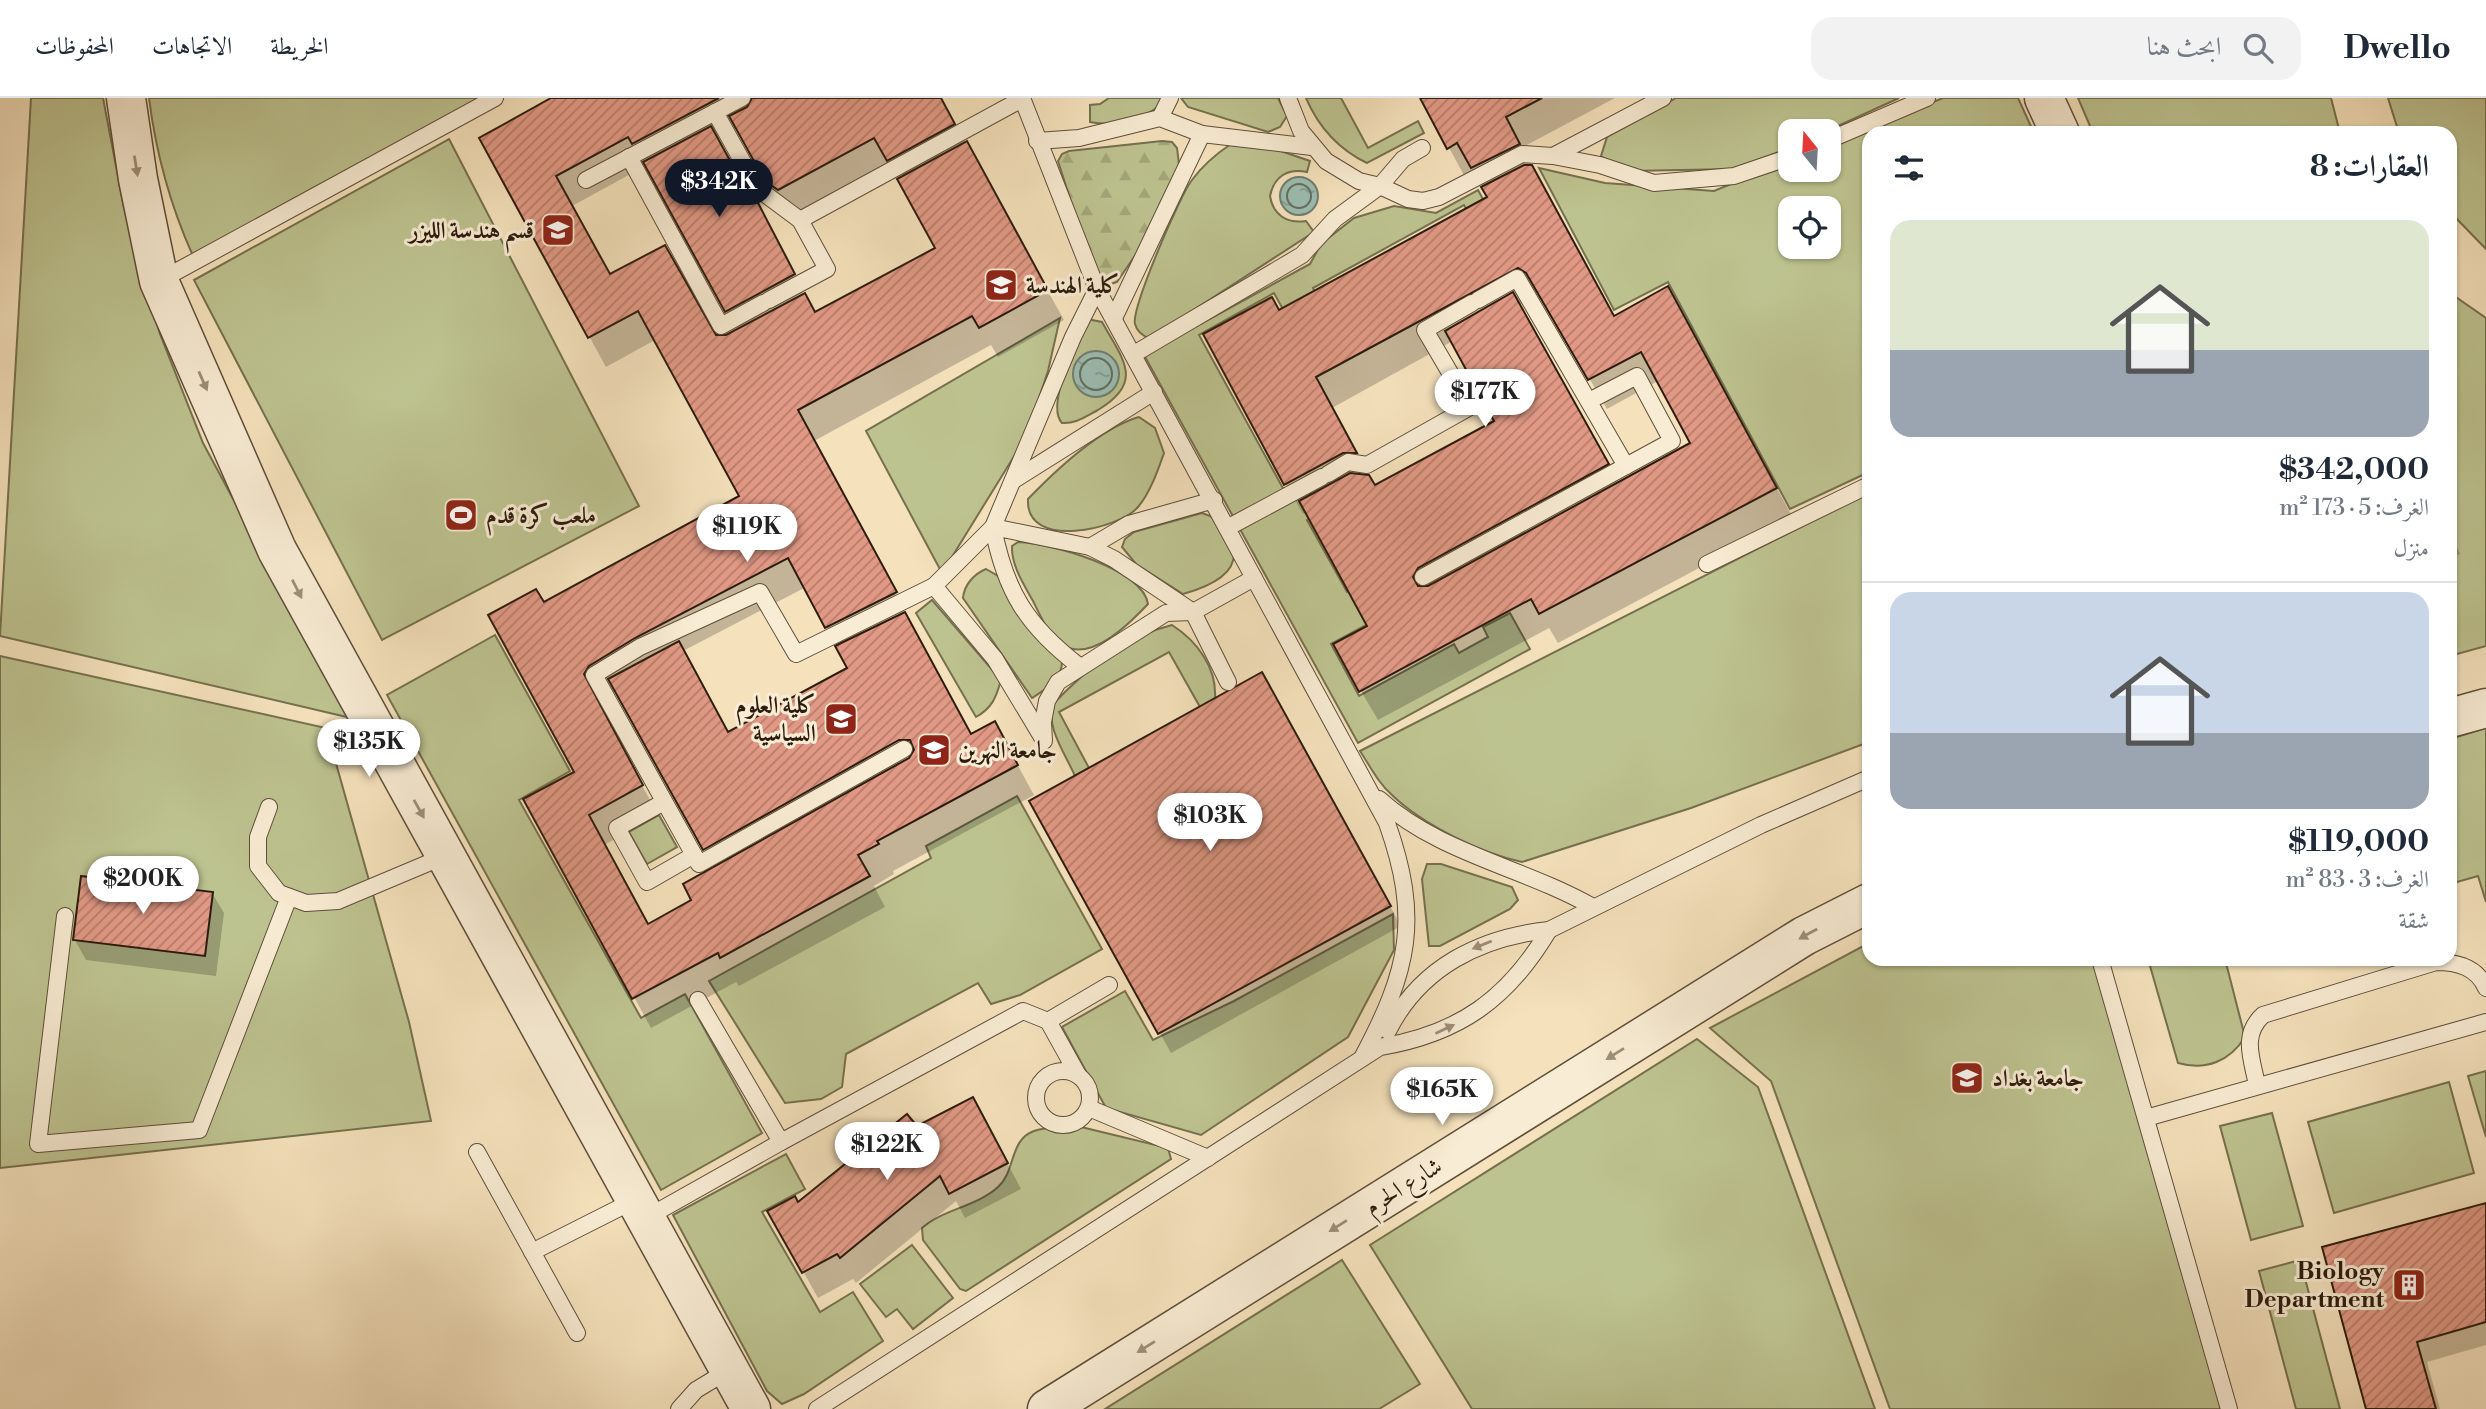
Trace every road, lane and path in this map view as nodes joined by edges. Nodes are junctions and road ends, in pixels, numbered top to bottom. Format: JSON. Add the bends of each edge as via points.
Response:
{"nodes":[{"id":1,"x":126,"y":98,"type":"edge"},
{"id":2,"x":495,"y":98,"type":"edge"},
{"id":3,"x":743,"y":98,"type":"edge"},
{"id":4,"x":1022,"y":98,"type":"edge"},
{"id":5,"x":1170,"y":98,"type":"edge"},
{"id":6,"x":1288,"y":98,"type":"edge"},
{"id":7,"x":1663,"y":98,"type":"edge"},
{"id":8,"x":1927,"y":98,"type":"edge"},
{"id":9,"x":2044,"y":98,"type":"edge"},
{"id":10,"x":715,"y":112,"type":"junction"},
{"id":11,"x":1160,"y":118,"type":"junction"},
{"id":12,"x":2057,"y":126,"type":"edge"},
{"id":13,"x":1202,"y":134,"type":"junction"},
{"id":14,"x":1841,"y":135,"type":"edge"},
{"id":15,"x":1037,"y":141,"type":"junction"},
{"id":16,"x":1312,"y":147,"type":"junction"},
{"id":17,"x":1422,"y":148,"type":"dead end"},
{"id":18,"x":1553,"y":156,"type":"junction"},
{"id":19,"x":629,"y":157,"type":"junction"},
{"id":20,"x":1778,"y":161,"type":"edge"},
{"id":21,"x":586,"y":180,"type":"dead end"},
{"id":22,"x":1380,"y":186,"type":"junction"},
{"id":23,"x":800,"y":219,"type":"junction"},
{"id":24,"x":159,"y":282,"type":"junction"},
{"id":25,"x":1097,"y":289,"type":"junction"},
{"id":26,"x":1114,"y":318,"type":"junction"},
{"id":27,"x":1134,"y":354,"type":"junction"},
{"id":28,"x":1154,"y":392,"type":"junction"},
{"id":29,"x":1589,"y":401,"type":"junction"},
{"id":30,"x":1626,"y":466,"type":"junction"},
{"id":31,"x":1014,"y":480,"type":"junction"},
{"id":32,"x":1862,"y":488,"type":"edge"},
{"id":33,"x":1214,"y":500,"type":"junction"},
{"id":34,"x":993,"y":527,"type":"junction"},
{"id":35,"x":1227,"y":528,"type":"junction"},
{"id":36,"x":1090,"y":547,"type":"junction"},
{"id":37,"x":1707,"y":564,"type":"dead end"},
{"id":38,"x":1254,"y":578,"type":"junction"},
{"id":39,"x":1423,"y":578,"type":"dead end"},
{"id":40,"x":934,"y":586,"type":"junction"},
{"id":41,"x":1193,"y":612,"type":"junction"},
{"id":42,"x":1079,"y":666,"type":"junction"},
{"id":43,"x":1228,"y":682,"type":"dead end"},
{"id":44,"x":2486,"y":708,"type":"edge"},
{"id":45,"x":2457,"y":716,"type":"edge"},
{"id":46,"x":904,"y":749,"type":"dead end"},
{"id":47,"x":1862,"y":781,"type":"edge"},
{"id":48,"x":1367,"y":788,"type":"junction"},
{"id":49,"x":664,"y":802,"type":"junction"},
{"id":50,"x":269,"y":807,"type":"dead end"},
{"id":51,"x":694,"y":855,"type":"junction"},
{"id":52,"x":445,"y":856,"type":"junction"},
{"id":53,"x":289,"y":897,"type":"junction"},
{"id":54,"x":1592,"y":907,"type":"junction"},
{"id":55,"x":1862,"y":907,"type":"edge"},
{"id":56,"x":65,"y":916,"type":"dead end"},
{"id":57,"x":1549,"y":930,"type":"junction"},
{"id":58,"x":2457,"y":963,"type":"edge"},
{"id":59,"x":2102,"y":966,"type":"edge"},
{"id":60,"x":2423,"y":966,"type":"edge"},
{"id":61,"x":1110,"y":985,"type":"dead end"},
{"id":62,"x":2486,"y":988,"type":"edge"},
{"id":63,"x":698,"y":1000,"type":"dead end"},
{"id":64,"x":1048,"y":1021,"type":"junction"},
{"id":65,"x":2486,"y":1022,"type":"edge"},
{"id":66,"x":1380,"y":1047,"type":"junction"},
{"id":67,"x":1361,"y":1059,"type":"junction"},
{"id":68,"x":1078,"y":1075,"type":"junction"},
{"id":69,"x":2257,"y":1085,"type":"junction"},
{"id":70,"x":1089,"y":1108,"type":"junction"},
{"id":71,"x":2146,"y":1118,"type":"junction"},
{"id":72,"x":780,"y":1142,"type":"junction"},
{"id":73,"x":477,"y":1152,"type":"dead end"},
{"id":74,"x":1208,"y":1158,"type":"junction"},
{"id":75,"x":640,"y":1209,"type":"junction"},
{"id":76,"x":532,"y":1252,"type":"junction"},
{"id":77,"x":577,"y":1333,"type":"dead end"},
{"id":78,"x":729,"y":1370,"type":"junction"},
{"id":79,"x":678,"y":1409,"type":"edge"},
{"id":80,"x":751,"y":1409,"type":"edge"},
{"id":81,"x":817,"y":1409,"type":"edge"},
{"id":82,"x":1048,"y":1409,"type":"edge"},
{"id":83,"x":2229,"y":1409,"type":"edge"}],
"edges":[{"from":1,"to":24,"type":"street","one_way":true},
{"from":2,"to":24,"type":"lane"},
{"from":3,"to":10,"type":"lane"},
{"from":4,"to":15,"type":"lane"},
{"from":4,"to":23,"type":"lane"},
{"from":5,"to":11,"type":"lane"},
{"from":6,"to":16,"type":"lane"},
{"from":7,"to":18,"type":"lane"},
{"from":8,"to":14,"type":"lane"},
{"from":9,"to":12,"type":"street"},
{"from":10,"to":19,"type":"lane"},
{"from":10,"to":23,"type":"lane","via":[[757,188]]},
{"from":11,"to":13,"type":"lane"},
{"from":11,"to":15,"type":"lane","via":[[1079,138]]},
{"from":13,"to":16,"type":"lane"},
{"from":13,"to":26,"type":"lane"},
{"from":15,"to":25,"type":"lane"},
{"from":16,"to":22,"type":"lane","via":[[1342,172]]},
{"from":17,"to":22,"type":"lane","via":[[1392,169]]},
{"from":18,"to":20,"type":"lane","via":[[1654,183],[1734,176]]},
{"from":18,"to":22,"type":"lane","via":[[1522,154],[1423,201],[1392,195]]},
{"from":19,"to":21,"type":"lane"},
{"from":19,"to":23,"type":"lane","via":[[721,326],[827,269]]},
{"from":22,"to":27,"type":"lane","via":[[1335,219],[1303,255]]},
{"from":24,"to":52,"type":"street","one_way":true,"via":[[277,550]]},
{"from":25,"to":26,"type":"lane"},
{"from":25,"to":31,"type":"lane"},
{"from":26,"to":27,"type":"lane"},
{"from":27,"to":28,"type":"lane"},
{"from":28,"to":31,"type":"lane"},
{"from":28,"to":33,"type":"lane"},
{"from":29,"to":30,"type":"lane"},
{"from":29,"to":30,"type":"lane","via":[[1637,376],[1672,441]]},
{"from":29,"to":35,"type":"lane","via":[[1517,278],[1425,330],[1470,407],[1367,465],[1348,462]]},
{"from":30,"to":39,"type":"lane"},
{"from":31,"to":34,"type":"lane"},
{"from":32,"to":37,"type":"lane"},
{"from":33,"to":35,"type":"lane"},
{"from":33,"to":36,"type":"lane","via":[[1129,524]]},
{"from":34,"to":36,"type":"lane"},
{"from":34,"to":40,"type":"lane"},
{"from":34,"to":42,"type":"lane","via":[[1007,581],[1029,620]]},
{"from":35,"to":38,"type":"lane"},
{"from":36,"to":41,"type":"lane"},
{"from":38,"to":41,"type":"lane"},
{"from":38,"to":48,"type":"lane"},
{"from":40,"to":42,"type":"lane","via":[[995,659],[1044,741],[1047,701],[1058,682]]},
{"from":40,"to":49,"type":"lane","via":[[796,654],[760,592],[640,647],[594,675]]},
{"from":41,"to":42,"type":"lane","via":[[1166,613]]},
{"from":41,"to":43,"type":"lane"},
{"from":44,"to":45,"type":"street"},
{"from":46,"to":51,"type":"lane","via":[[699,864]]},
{"from":47,"to":54,"type":"lane"},
{"from":48,"to":54,"type":"lane","via":[[1399,817],[1438,840]]},
{"from":48,"to":67,"type":"lane","via":[[1387,823],[1401,862],[1407,930],[1398,983]]},
{"from":49,"to":51,"type":"lane"},
{"from":49,"to":51,"type":"lane","via":[[617,828],[646,881]]},
{"from":50,"to":53,"type":"lane","via":[[258,837],[258,866],[279,893]]},
{"from":52,"to":53,"type":"lane","via":[[338,901],[306,903]]},
{"from":52,"to":75,"type":"street"},
{"from":53,"to":56,"type":"lane","via":[[199,1130],[38,1144]]},
{"from":54,"to":57,"type":"lane"},
{"from":55,"to":82,"type":"street","name":"شارع الحرم","one_way":true,"via":[[1792,944]]},
{"from":66,"to":57,"type":"lane","one_way":true,"via":[[1439,1032],[1492,1001],[1527,964]]},
{"from":57,"to":66,"type":"lane","one_way":true,"via":[[1513,934],[1478,945],[1446,963],[1418,986]]},
{"from":58,"to":62,"type":"lane","via":[[2470,969]]},
{"from":59,"to":71,"type":"lane"},
{"from":60,"to":69,"type":"lane","via":[[2263,1015],[2252,1026],[2248,1040]]},
{"from":61,"to":64,"type":"lane"},
{"from":63,"to":72,"type":"lane"},
{"from":64,"to":68,"type":"lane"},
{"from":64,"to":72,"type":"lane","via":[[1023,1011]]},
{"from":65,"to":69,"type":"lane"},
{"from":66,"to":67,"type":"lane"},
{"from":67,"to":74,"type":"lane"},
{"from":68,"to":70,"type":"lane","via":[[1088,1086]]},
{"from":68,"to":70,"type":"lane","via":[[1050,1073],[1038,1088],[1037,1106],[1049,1121],[1067,1125]]},
{"from":69,"to":71,"type":"lane"},
{"from":70,"to":74,"type":"lane"},
{"from":71,"to":83,"type":"lane"},
{"from":72,"to":75,"type":"lane"},
{"from":73,"to":76,"type":"lane"},
{"from":74,"to":81,"type":"lane"},
{"from":75,"to":76,"type":"lane"},
{"from":75,"to":78,"type":"street"},
{"from":76,"to":77,"type":"lane"},
{"from":78,"to":79,"type":"lane","via":[[696,1390]]},
{"from":78,"to":80,"type":"street"}]}
